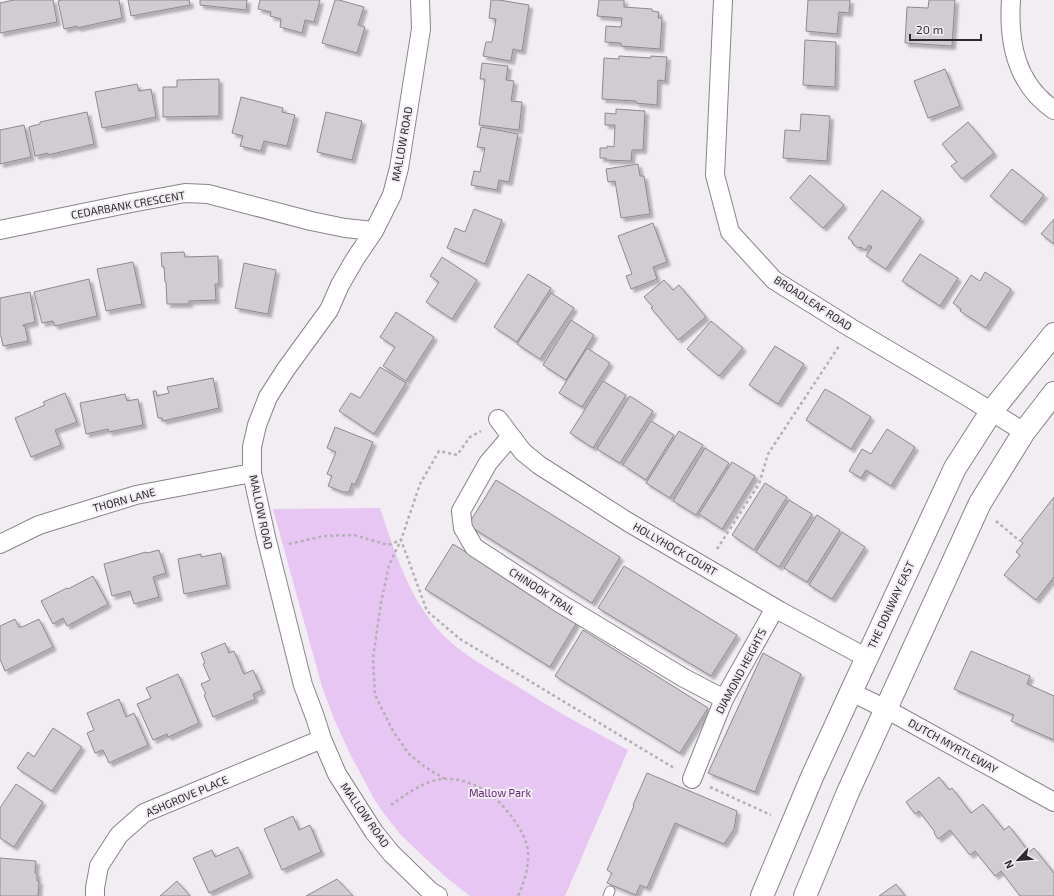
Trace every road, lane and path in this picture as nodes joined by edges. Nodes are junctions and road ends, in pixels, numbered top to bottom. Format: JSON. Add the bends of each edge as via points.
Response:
{"nodes":[{"id":1,"x":420,"y":0,"type":"edge"},
{"id":2,"x":723,"y":0,"type":"edge"},
{"id":3,"x":1011,"y":0,"type":"edge"},
{"id":4,"x":1054,"y":110,"type":"edge"},
{"id":5,"x":0,"y":230,"type":"edge"},
{"id":6,"x":374,"y":231,"type":"junction"},
{"id":7,"x":851,"y":328,"type":"junction"},
{"id":8,"x":1054,"y":334,"type":"edge"},
{"id":9,"x":1054,"y":393,"type":"edge"},
{"id":10,"x":991,"y":412,"type":"junction"},
{"id":11,"x":498,"y":419,"type":"joint"},
{"id":12,"x":1024,"y":432,"type":"junction"},
{"id":13,"x":511,"y":436,"type":"junction"},
{"id":14,"x":252,"y":473,"type":"junction"},
{"id":15,"x":994,"y":520,"type":"dead end"},
{"id":16,"x":401,"y":540,"type":"junction"},
{"id":17,"x":1020,"y":540,"type":"dead end"},
{"id":18,"x":294,"y":542,"type":"dead end"},
{"id":19,"x":0,"y":544,"type":"edge"},
{"id":20,"x":705,"y":566,"type":"junction"},
{"id":21,"x":775,"y":608,"type":"junction"},
{"id":22,"x":867,"y":658,"type":"junction"},
{"id":23,"x":850,"y":692,"type":"junction"},
{"id":24,"x":724,"y":699,"type":"junction"},
{"id":25,"x":886,"y":709,"type":"junction"},
{"id":26,"x":322,"y":740,"type":"junction"},
{"id":27,"x":445,"y":779,"type":"junction"},
{"id":28,"x":692,"y":779,"type":"junction"},
{"id":29,"x":1054,"y":802,"type":"edge"},
{"id":30,"x":391,"y":805,"type":"dead end"},
{"id":31,"x":773,"y":816,"type":"dead end"},
{"id":32,"x":95,"y":896,"type":"edge"},
{"id":33,"x":438,"y":896,"type":"edge"},
{"id":34,"x":518,"y":896,"type":"edge"},
{"id":35,"x":762,"y":896,"type":"edge"},
{"id":36,"x":805,"y":896,"type":"edge"}],
"edges":[{"from":1,"to":6,"type":"street","name":"MALLOW ROAD","via":[[421,29],[399,168],[392,194]]},
{"from":2,"to":7,"type":"street","name":"BROADLEAF ROAD","via":[[715,175],[730,232],[774,280]]},
{"from":3,"to":4,"type":"street","via":[[1012,44],[1018,65],[1027,84]]},
{"from":5,"to":6,"type":"street","name":"CEDARBANK CRESCENT","via":[[185,193],[208,194],[311,221]]},
{"from":6,"to":14,"type":"street","name":"MALLOW ROAD","via":[[355,258],[329,310],[268,397],[252,447]]},
{"from":7,"to":10,"type":"street","name":"BROADLEAF ROAD"},
{"from":7,"to":20,"type":"path","via":[[768,454],[759,484]]},
{"from":8,"to":10,"type":"street","name":"THE DONWAY EAST"},
{"from":9,"to":12,"type":"street"},
{"from":10,"to":12,"type":"street","name":"BROADLEAF ROAD"},
{"from":10,"to":22,"type":"street","name":"THE DONWAY EAST","via":[[955,468]]},
{"from":11,"to":13,"type":"street","name":"HOLLYHOCK COURT"},
{"from":11,"to":16,"type":"path","via":[[470,437],[457,454],[439,450],[420,484]]},
{"from":12,"to":25,"type":"street","via":[[980,503]]},
{"from":13,"to":20,"type":"street","name":"HOLLYHOCK COURT","via":[[523,452],[539,465],[628,522]]},
{"from":13,"to":24,"type":"street","name":"CHINOOK TRAIL","via":[[488,463],[461,511],[463,528],[474,547],[558,602],[684,678]]},
{"from":14,"to":19,"type":"street","name":"THORN LANE","via":[[136,495],[39,525]]},
{"from":14,"to":26,"type":"street","name":"MALLOW ROAD","via":[[303,685]]},
{"from":15,"to":17,"type":"path"},
{"from":16,"to":18,"type":"path","via":[[388,545],[354,535],[324,536]]},
{"from":16,"to":27,"type":"path","via":[[389,565],[381,603],[373,658],[375,695],[392,731],[409,754]]},
{"from":16,"to":28,"type":"path","via":[[427,611],[460,639]]},
{"from":20,"to":21,"type":"street","name":"HOLLYHOCK COURT"},
{"from":21,"to":22,"type":"street","name":"HOLLYHOCK COURT"},
{"from":21,"to":24,"type":"street","name":"DIAMOND HEIGHTS"},
{"from":22,"to":23,"type":"street","name":"THE DONWAY EAST"},
{"from":23,"to":25,"type":"street","name":"DUTCH MYRTLEWAY"},
{"from":23,"to":35,"type":"street","name":"THE DONWAY EAST"},
{"from":24,"to":28,"type":"street","name":"DIAMOND HEIGHTS"},
{"from":25,"to":29,"type":"street","name":"DUTCH MYRTLEWAY"},
{"from":25,"to":36,"type":"street"},
{"from":26,"to":32,"type":"street","name":"ASHGROVE PLACE","via":[[144,813],[119,835],[99,866]]},
{"from":26,"to":33,"type":"street","name":"MALLOW ROAD","via":[[337,774],[374,832],[391,853]]},
{"from":27,"to":30,"type":"path","via":[[420,786]]},
{"from":27,"to":34,"type":"path","via":[[466,782],[484,790],[521,829],[526,839],[528,856],[526,877]]},
{"from":28,"to":31,"type":"path"}]}
